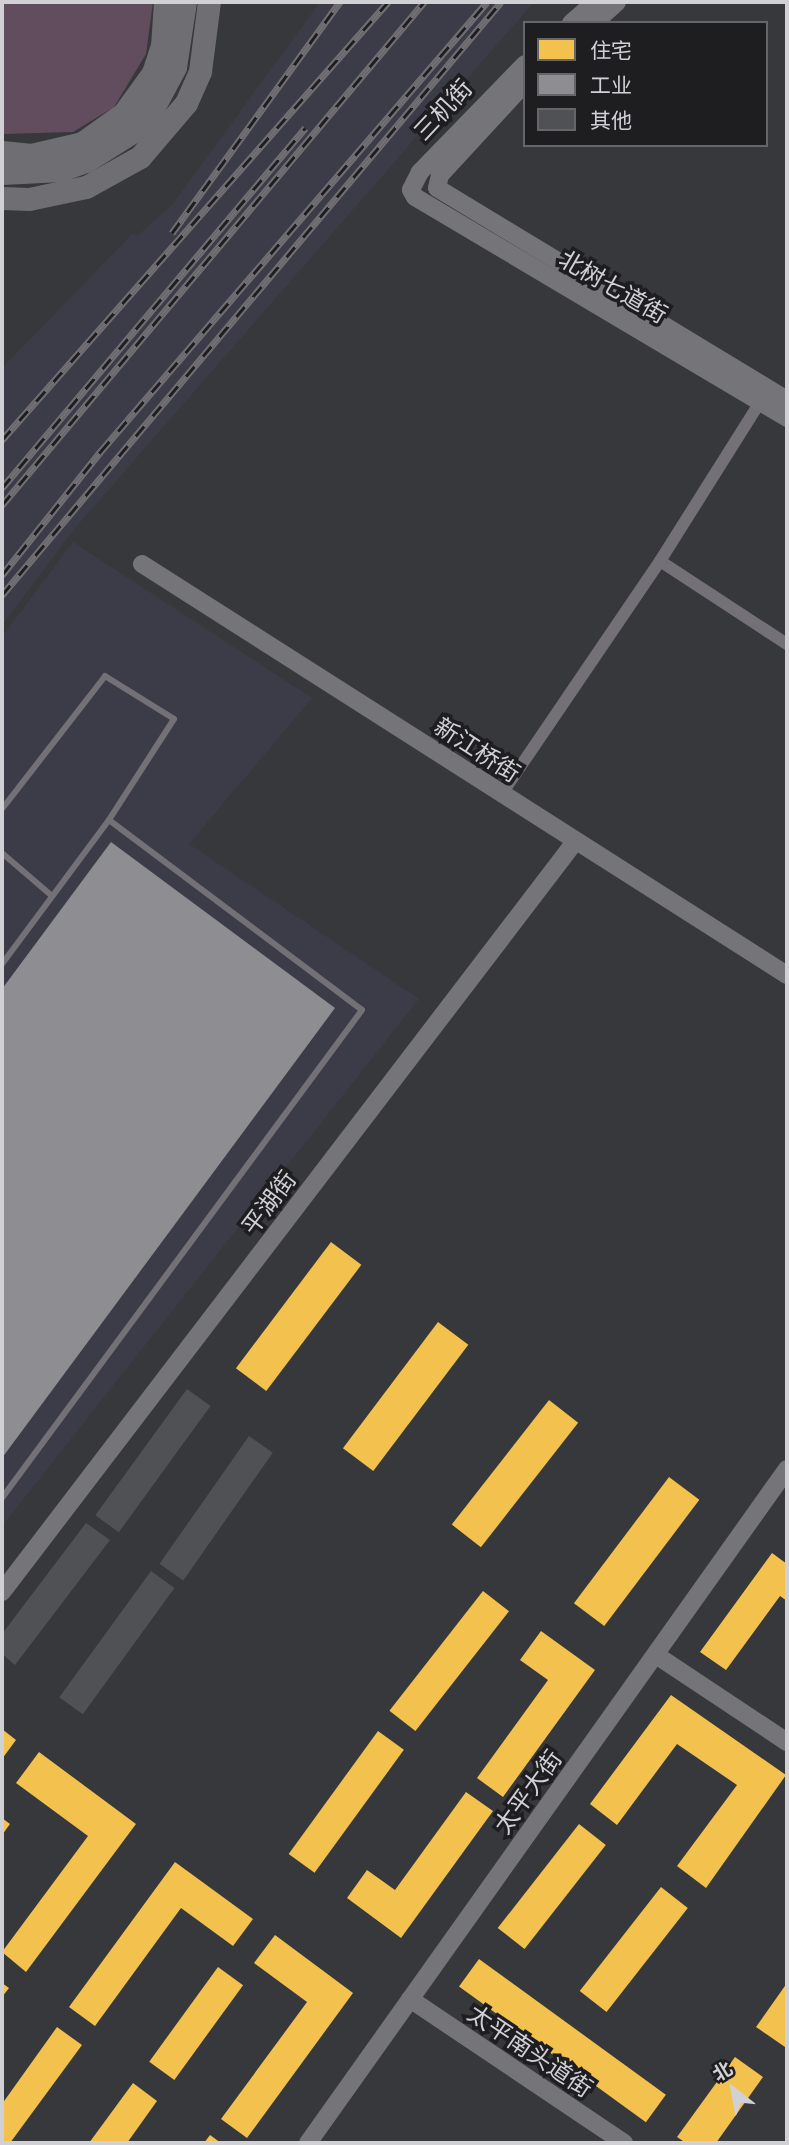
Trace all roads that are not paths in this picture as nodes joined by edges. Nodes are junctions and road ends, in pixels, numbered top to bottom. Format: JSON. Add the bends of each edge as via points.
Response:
{"nodes":[{"id":1,"x":165,"y":2,"type":"edge"},
{"id":2,"x":185,"y":2,"type":"edge"},
{"id":3,"x":209,"y":2,"type":"edge"},
{"id":4,"x":595,"y":2,"type":"edge"},
{"id":5,"x":617,"y":2,"type":"edge"},
{"id":6,"x":573,"y":21,"type":"edge"},
{"id":7,"x":596,"y":21,"type":"edge"},
{"id":8,"x":523,"y":66,"type":"edge"},
{"id":9,"x":523,"y":85,"type":"edge"},
{"id":10,"x":2,"y":152,"type":"edge"},
{"id":11,"x":2,"y":173,"type":"edge"},
{"id":12,"x":440,"y":175,"type":"joint"},
{"id":13,"x":415,"y":197,"type":"joint"},
{"id":14,"x":2,"y":198,"type":"edge"},
{"id":15,"x":787,"y":400,"type":"edge"},
{"id":16,"x":760,"y":402,"type":"junction"},
{"id":17,"x":787,"y":418,"type":"edge"},
{"id":18,"x":660,"y":561,"type":"junction"},
{"id":19,"x":142,"y":564,"type":"dead end"},
{"id":20,"x":787,"y":644,"type":"edge"},
{"id":21,"x":500,"y":794,"type":"junction"},
{"id":22,"x":2,"y":810,"type":"edge"},
{"id":23,"x":109,"y":820,"type":"junction"},
{"id":24,"x":574,"y":843,"type":"junction"},
{"id":25,"x":2,"y":853,"type":"edge"},
{"id":26,"x":52,"y":896,"type":"junction"},
{"id":27,"x":2,"y":964,"type":"edge"},
{"id":28,"x":786,"y":973,"type":"edge"},
{"id":29,"x":787,"y":1469,"type":"edge"},
{"id":30,"x":2,"y":1498,"type":"edge"},
{"id":31,"x":2,"y":1592,"type":"edge"},
{"id":32,"x":656,"y":1655,"type":"junction"},
{"id":33,"x":787,"y":1742,"type":"edge"},
{"id":34,"x":410,"y":1999,"type":"junction"},
{"id":35,"x":308,"y":2143,"type":"edge"},
{"id":36,"x":624,"y":2143,"type":"edge"}],
"edges":[{"from":1,"to":10,"type":"highway","via":[[162,46],[153,73],[124,113],[82,142],[31,155]]},
{"from":2,"to":11,"type":"highway","via":[[176,67],[151,112],[132,132],[86,161],[61,170]]},
{"from":3,"to":14,"type":"highway","via":[[200,71],[186,103],[140,157],[86,187],[29,199]]},
{"from":4,"to":6,"type":"street"},
{"from":5,"to":7,"type":"street"},
{"from":8,"to":13,"type":"street","name":"三机街","via":[[420,172],[411,190]]},
{"from":9,"to":12,"type":"street","name":"三机街"},
{"from":12,"to":15,"type":"street","name":"北树七道街","via":[[437,188],[441,193]]},
{"from":13,"to":16,"type":"street","name":"北树七道街"},
{"from":16,"to":17,"type":"street","name":"北树七道街"},
{"from":16,"to":18,"type":"street"},
{"from":18,"to":20,"type":"street"},
{"from":18,"to":21,"type":"street"},
{"from":19,"to":21,"type":"street","name":"新江桥街"},
{"from":21,"to":24,"type":"street","name":"新江桥街"},
{"from":22,"to":23,"type":"lane","via":[[105,676],[174,719]]},
{"from":23,"to":26,"type":"lane"},
{"from":23,"to":30,"type":"lane","via":[[362,1010]]},
{"from":24,"to":28,"type":"street","name":"新江桥街"},
{"from":24,"to":31,"type":"street","name":"平湖街"},
{"from":25,"to":26,"type":"lane"},
{"from":26,"to":27,"type":"lane"},
{"from":29,"to":32,"type":"street","name":"太平大街"},
{"from":32,"to":33,"type":"street"},
{"from":32,"to":34,"type":"street","name":"太平大街"},
{"from":34,"to":35,"type":"street","name":"太平大街"},
{"from":34,"to":36,"type":"street","name":"太平南头道街"}]}
